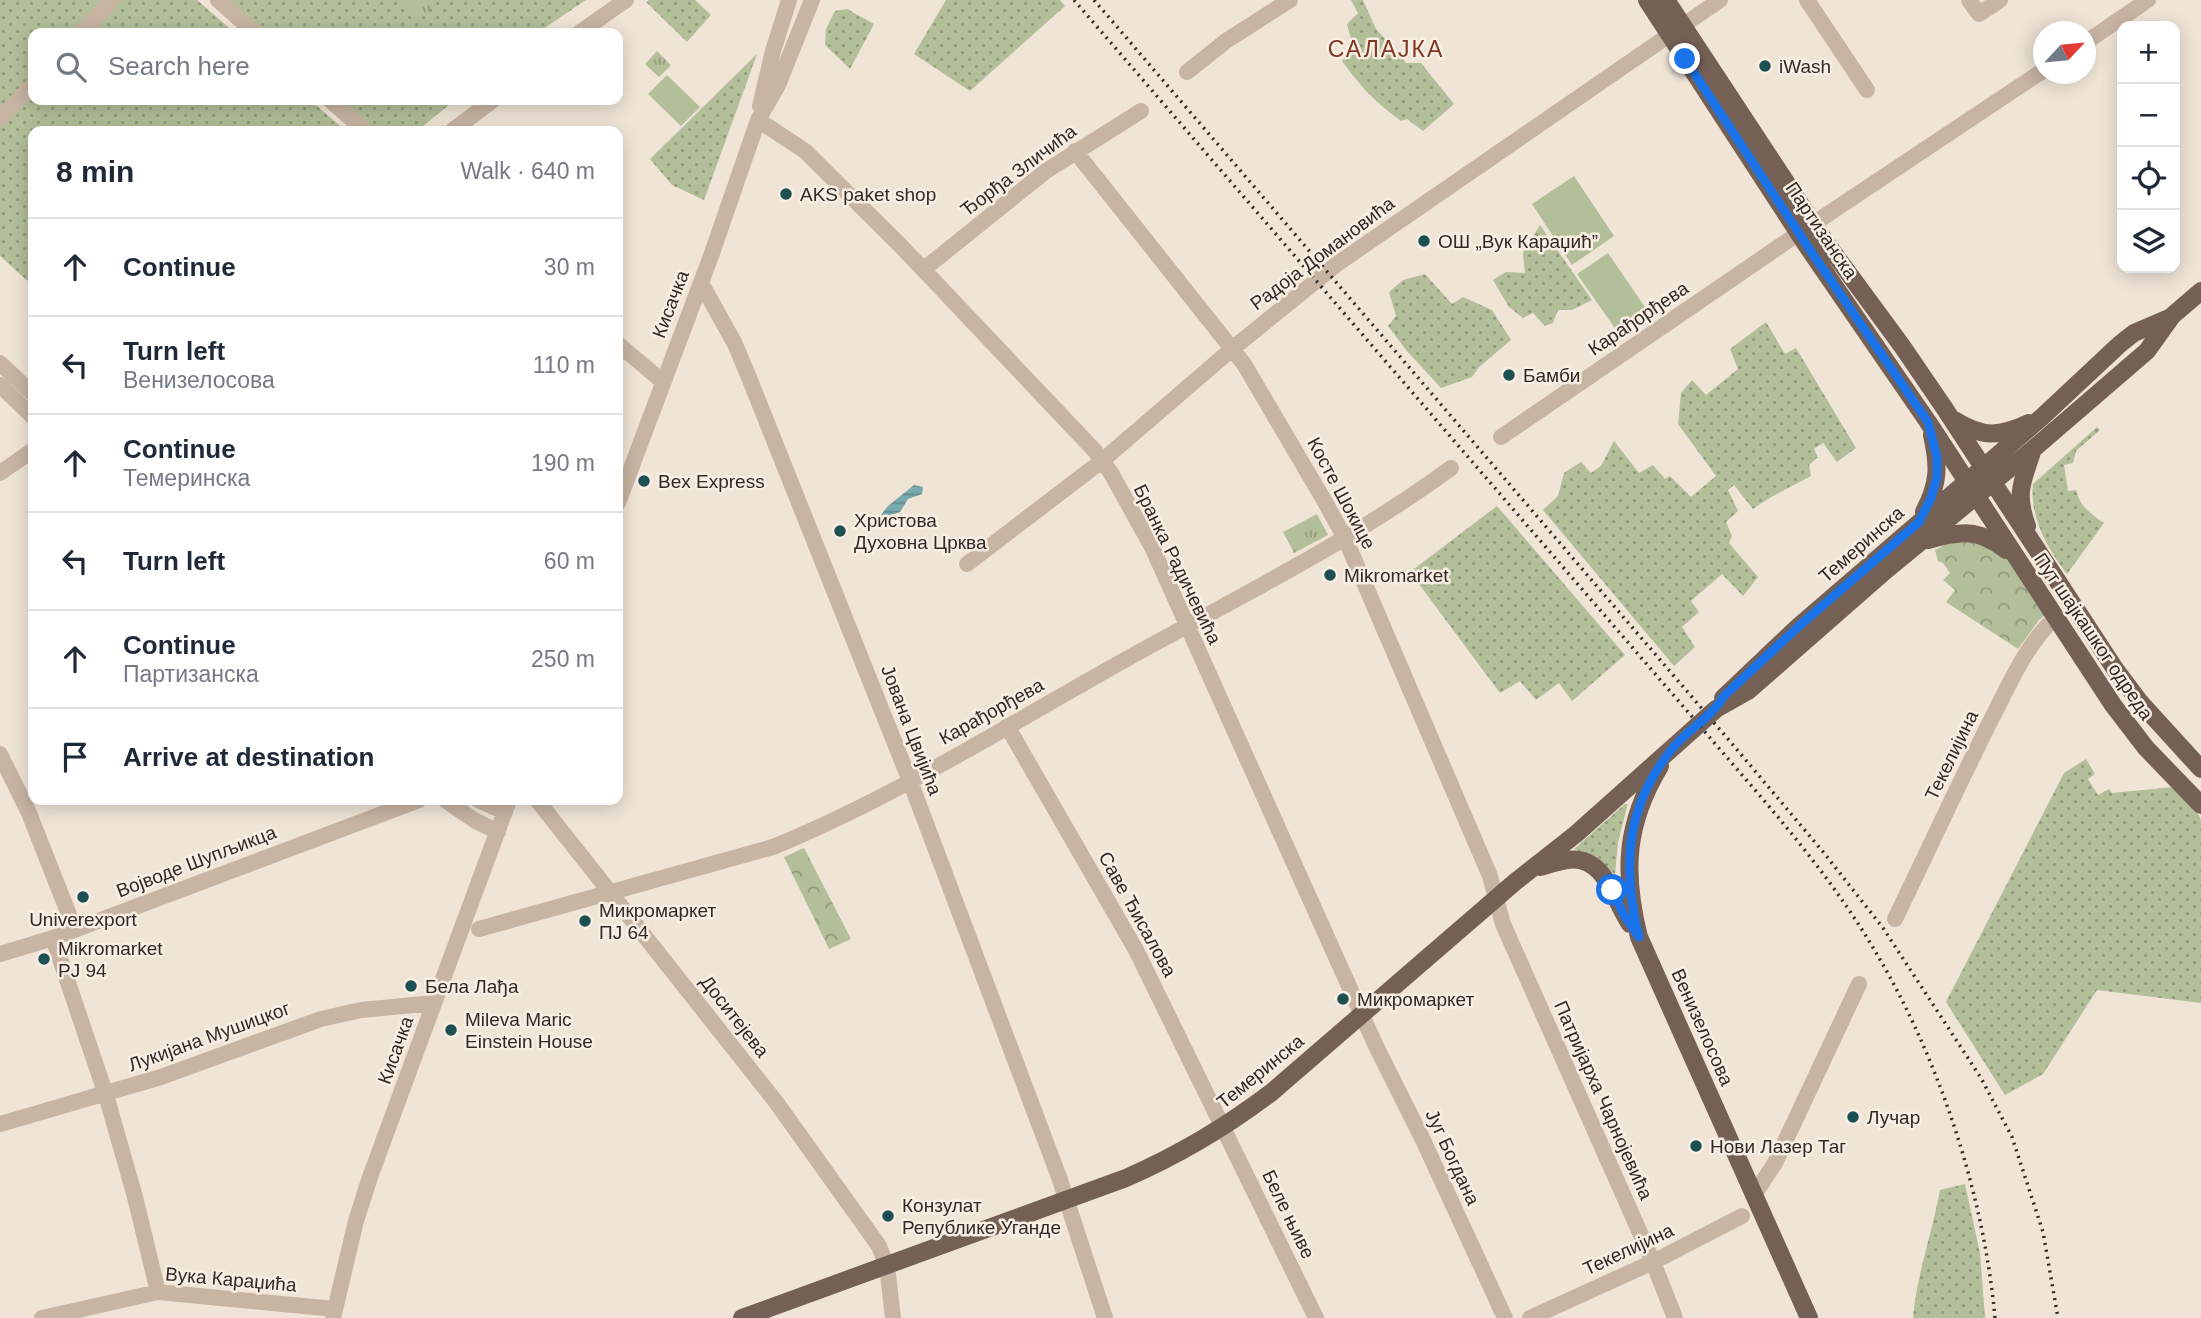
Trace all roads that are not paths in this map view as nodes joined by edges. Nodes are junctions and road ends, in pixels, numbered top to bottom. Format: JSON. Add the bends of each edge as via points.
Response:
{"nodes":[{"id":1,"x":112,"y":0,"type":"edge"},
{"id":2,"x":218,"y":0,"type":"edge"},
{"id":3,"x":626,"y":0,"type":"edge"},
{"id":4,"x":789,"y":0,"type":"edge"},
{"id":5,"x":812,"y":0,"type":"edge"},
{"id":6,"x":1290,"y":0,"type":"edge"},
{"id":7,"x":1647,"y":0,"type":"edge"},
{"id":8,"x":1666,"y":0,"type":"edge"},
{"id":9,"x":1720,"y":0,"type":"edge"},
{"id":10,"x":1807,"y":0,"type":"edge"},
{"id":11,"x":1969,"y":0,"type":"edge"},
{"id":12,"x":2000,"y":0,"type":"edge"},
{"id":13,"x":2148,"y":0,"type":"edge"},
{"id":14,"x":86,"y":28,"type":"edge"},
{"id":15,"x":249,"y":28,"type":"edge"},
{"id":16,"x":586,"y":28,"type":"edge"},
{"id":17,"x":1676,"y":30,"type":"junction"},
{"id":18,"x":2096,"y":35,"type":"edge"},
{"id":19,"x":1187,"y":72,"type":"dead end"},
{"id":20,"x":2033,"y":77,"type":"edge"},
{"id":21,"x":28,"y":90,"type":"edge"},
{"id":22,"x":1867,"y":90,"type":"dead end"},
{"id":23,"x":336,"y":105,"type":"edge"},
{"id":24,"x":486,"y":105,"type":"edge"},
{"id":25,"x":1141,"y":111,"type":"dead end"},
{"id":26,"x":0,"y":118,"type":"edge"},
{"id":27,"x":758,"y":120,"type":"junction"},
{"id":28,"x":359,"y":126,"type":"edge"},
{"id":29,"x":459,"y":126,"type":"edge"},
{"id":30,"x":1075,"y":151,"type":"junction"},
{"id":31,"x":1806,"y":228,"type":"junction"},
{"id":32,"x":924,"y":269,"type":"junction"},
{"id":33,"x":701,"y":283,"type":"junction"},
{"id":34,"x":2201,"y":291,"type":"edge"},
{"id":35,"x":2172,"y":316,"type":"junction"},
{"id":36,"x":623,"y":348,"type":"edge"},
{"id":37,"x":1232,"y":349,"type":"junction"},
{"id":38,"x":0,"y":363,"type":"edge"},
{"id":39,"x":662,"y":381,"type":"junction"},
{"id":40,"x":0,"y":386,"type":"edge"},
{"id":41,"x":28,"y":389,"type":"edge"},
{"id":42,"x":28,"y":411,"type":"edge"},
{"id":43,"x":2042,"y":417,"type":"junction"},
{"id":44,"x":1950,"y":418,"type":"junction"},
{"id":45,"x":1928,"y":422,"type":"junction"},
{"id":46,"x":1501,"y":437,"type":"dead end"},
{"id":47,"x":2032,"y":450,"type":"junction"},
{"id":48,"x":28,"y":453,"type":"edge"},
{"id":49,"x":1103,"y":460,"type":"junction"},
{"id":50,"x":1451,"y":468,"type":"dead end"},
{"id":51,"x":0,"y":473,"type":"edge"},
{"id":52,"x":1988,"y":476,"type":"junction"},
{"id":53,"x":1971,"y":488,"type":"junction"},
{"id":54,"x":623,"y":489,"type":"edge"},
{"id":55,"x":1919,"y":522,"type":"junction"},
{"id":56,"x":1345,"y":538,"type":"junction"},
{"id":57,"x":1921,"y":542,"type":"junction"},
{"id":58,"x":2034,"y":549,"type":"junction"},
{"id":59,"x":2017,"y":559,"type":"junction"},
{"id":60,"x":967,"y":564,"type":"dead end"},
{"id":61,"x":2055,"y":618,"type":"junction"},
{"id":62,"x":1186,"y":626,"type":"junction"},
{"id":63,"x":1716,"y":709,"type":"junction"},
{"id":64,"x":1007,"y":726,"type":"junction"},
{"id":65,"x":1672,"y":749,"type":"junction"},
{"id":66,"x":0,"y":754,"type":"edge"},
{"id":67,"x":2201,"y":769,"type":"edge"},
{"id":68,"x":910,"y":782,"type":"junction"},
{"id":69,"x":401,"y":805,"type":"edge"},
{"id":70,"x":452,"y":805,"type":"edge"},
{"id":71,"x":541,"y":805,"type":"edge"},
{"id":72,"x":2200,"y":805,"type":"edge"},
{"id":73,"x":507,"y":806,"type":"edge"},
{"id":74,"x":498,"y":832,"type":"junction"},
{"id":75,"x":1533,"y":868,"type":"junction"},
{"id":76,"x":611,"y":893,"type":"junction"},
{"id":77,"x":1496,"y":899,"type":"junction"},
{"id":78,"x":1895,"y":919,"type":"dead end"},
{"id":79,"x":479,"y":929,"type":"dead end"},
{"id":80,"x":75,"y":930,"type":"junction"},
{"id":81,"x":1639,"y":937,"type":"junction"},
{"id":82,"x":53,"y":938,"type":"junction"},
{"id":83,"x":0,"y":954,"type":"edge"},
{"id":84,"x":1859,"y":984,"type":"dead end"},
{"id":85,"x":434,"y":1003,"type":"junction"},
{"id":86,"x":1363,"y":1014,"type":"junction"},
{"id":87,"x":106,"y":1095,"type":"junction"},
{"id":88,"x":0,"y":1124,"type":"edge"},
{"id":89,"x":1224,"y":1127,"type":"junction"},
{"id":90,"x":1754,"y":1195,"type":"junction"},
{"id":91,"x":1067,"y":1200,"type":"junction"},
{"id":92,"x":1742,"y":1216,"type":"dead end"},
{"id":93,"x":1653,"y":1262,"type":"junction"},
{"id":94,"x":887,"y":1266,"type":"junction"},
{"id":95,"x":158,"y":1292,"type":"junction"},
{"id":96,"x":334,"y":1314,"type":"edge"},
{"id":97,"x":42,"y":1318,"type":"edge"},
{"id":98,"x":742,"y":1318,"type":"edge"},
{"id":99,"x":893,"y":1318,"type":"edge"},
{"id":100,"x":1104,"y":1318,"type":"edge"},
{"id":101,"x":1316,"y":1318,"type":"edge"},
{"id":102,"x":1505,"y":1318,"type":"edge"},
{"id":103,"x":1530,"y":1318,"type":"edge"},
{"id":104,"x":1675,"y":1318,"type":"edge"},
{"id":105,"x":1809,"y":1318,"type":"edge"}],
"edges":[{"from":1,"to":14,"type":"street"},
{"from":2,"to":15,"type":"street"},
{"from":3,"to":16,"type":"street"},
{"from":4,"to":27,"type":"street","name":"Кисачка"},
{"from":5,"to":27,"type":"street","name":"Кисачка","via":[[778,85]]},
{"from":6,"to":19,"type":"street"},
{"from":7,"to":17,"type":"main road","name":"Партизанска"},
{"from":8,"to":17,"type":"main road","name":"Партизанска"},
{"from":9,"to":17,"type":"street","name":"Радоја Домановића"},
{"from":10,"to":22,"type":"street"},
{"from":11,"to":12,"type":"street","via":[[1979,14]]},
{"from":13,"to":18,"type":"street"},
{"from":17,"to":31,"type":"main road","name":"Партизанска"},
{"from":17,"to":37,"type":"street","name":"Радоја Домановића","via":[[1337,264]]},
{"from":20,"to":31,"type":"street","name":"Карађорђева"},
{"from":21,"to":26,"type":"street"},
{"from":23,"to":28,"type":"street"},
{"from":24,"to":29,"type":"street"},
{"from":25,"to":30,"type":"street","name":"Ђорђа Зличића"},
{"from":27,"to":32,"type":"street","name":"Бранка Радичевића","via":[[805,150]]},
{"from":27,"to":33,"type":"street","name":"Кисачка"},
{"from":30,"to":32,"type":"street","name":"Ђорђа Зличића"},
{"from":30,"to":37,"type":"street","name":"Косте Шокице"},
{"from":31,"to":44,"type":"main road","name":"Партизанска","via":[[1902,346]]},
{"from":31,"to":45,"type":"main road","name":"Партизанска"},
{"from":31,"to":46,"type":"street","name":"Карађорђева"},
{"from":32,"to":49,"type":"street","name":"Бранка Радичевића"},
{"from":33,"to":39,"type":"street","name":"Кисачка"},
{"from":33,"to":68,"type":"street","name":"Јована Цвијића","via":[[735,344]]},
{"from":34,"to":35,"type":"main road","name":"Темеринска"},
{"from":35,"to":43,"type":"main road","name":"Темеринска","via":[[2134,333]]},
{"from":35,"to":47,"type":"main road","name":"Темеринска","via":[[2147,351]]},
{"from":36,"to":39,"type":"street"},
{"from":37,"to":49,"type":"street","name":"Радоја Домановића"},
{"from":37,"to":56,"type":"street","name":"Косте Шокице","via":[[1257,383]]},
{"from":38,"to":41,"type":"street"},
{"from":39,"to":54,"type":"street","name":"Кисачка"},
{"from":40,"to":42,"type":"street"},
{"from":43,"to":44,"type":"main road","via":[[2014,429],[1982,434]]},
{"from":43,"to":52,"type":"main road","name":"Темеринска"},
{"from":44,"to":52,"type":"main road","name":"Партизанска"},
{"from":45,"to":53,"type":"main road","name":"Партизанска"},
{"from":45,"to":55,"type":"main road","via":[[1937,477]]},
{"from":47,"to":52,"type":"main road","name":"Темеринска"},
{"from":47,"to":58,"type":"main road","via":[[2020,491]]},
{"from":48,"to":51,"type":"street"},
{"from":49,"to":60,"type":"street","name":"Радоја Домановића"},
{"from":49,"to":62,"type":"street","name":"Бранка Радичевића","via":[[1152,547]]},
{"from":50,"to":56,"type":"street","name":"Карађорђева"},
{"from":52,"to":53,"type":"main road","name":"Темеринска"},
{"from":52,"to":58,"type":"main road","name":"Пут шајкашког одреда"},
{"from":53,"to":55,"type":"main road","name":"Темеринска"},
{"from":53,"to":57,"type":"main road","name":"Темеринска"},
{"from":53,"to":59,"type":"main road","name":"Пут шајкашког одреда"},
{"from":55,"to":63,"type":"main road","name":"Темеринска","via":[[1799,626],[1724,696]]},
{"from":56,"to":62,"type":"street","name":"Карађорђева"},
{"from":56,"to":77,"type":"street","name":"Косте Шокице"},
{"from":57,"to":59,"type":"main road","via":[[1975,532]]},
{"from":57,"to":63,"type":"main road","name":"Темеринска","via":[[1748,691]]},
{"from":58,"to":67,"type":"main road","name":"Пут шајкашког одреда","via":[[2138,701]]},
{"from":59,"to":61,"type":"main road","name":"Пут шајкашког одреда"},
{"from":61,"to":72,"type":"main road","name":"Пут шајкашког одреда","via":[[2126,724]]},
{"from":61,"to":78,"type":"street","name":"Текелијина","via":[[2005,692]]},
{"from":62,"to":64,"type":"street","name":"Карађорђева"},
{"from":62,"to":86,"type":"street","name":"Бранка Радичевића"},
{"from":63,"to":65,"type":"main road","name":"Темеринска"},
{"from":64,"to":68,"type":"street","name":"Карађорђева"},
{"from":64,"to":89,"type":"street","name":"Саве Ђисалова","via":[[1136,950]]},
{"from":65,"to":75,"type":"main road","name":"Темеринска"},
{"from":65,"to":81,"type":"main road","name":"Венизелосова","via":[[1638,811],[1629,851],[1629,888]]},
{"from":66,"to":80,"type":"street","via":[[29,813]]},
{"from":68,"to":76,"type":"street","name":"Карађорђева","via":[[774,847]]},
{"from":68,"to":91,"type":"street","name":"Јована Цвијића"},
{"from":69,"to":80,"type":"street","name":"Војводе Шупљикца"},
{"from":70,"to":74,"type":"street"},
{"from":71,"to":76,"type":"street","name":"Доситејева"},
{"from":73,"to":74,"type":"street","name":"Кисачка"},
{"from":74,"to":85,"type":"street","name":"Кисачка"},
{"from":75,"to":77,"type":"main road","name":"Темеринска"},
{"from":75,"to":81,"type":"main road","via":[[1570,859],[1592,866],[1606,878]]},
{"from":76,"to":79,"type":"street","name":"Карађорђева"},
{"from":76,"to":94,"type":"street","name":"Доситејева","via":[[776,1102],[879,1246]]},
{"from":77,"to":86,"type":"main road","name":"Темеринска"},
{"from":77,"to":93,"type":"street","name":"Патријарха Чарнојевића"},
{"from":80,"to":82,"type":"street","name":"Војводе Шупљикца"},
{"from":81,"to":90,"type":"main road","name":"Венизелосова"},
{"from":82,"to":83,"type":"street","name":"Војводе Шупљикца"},
{"from":82,"to":87,"type":"street"},
{"from":84,"to":90,"type":"street","via":[[1774,1163]]},
{"from":85,"to":87,"type":"street","name":"Лукијана Мушицког","via":[[321,1019]]},
{"from":85,"to":96,"type":"street","name":"Кисачка","via":[[370,1177]]},
{"from":86,"to":89,"type":"main road","name":"Темеринска"},
{"from":86,"to":102,"type":"street","name":"Југ Богдана"},
{"from":87,"to":88,"type":"street","name":"Лукијана Мушицког"},
{"from":87,"to":95,"type":"street"},
{"from":89,"to":91,"type":"main road","name":"Темеринска","via":[[1150,1168]]},
{"from":89,"to":101,"type":"street","name":"Беле њиве"},
{"from":90,"to":105,"type":"main road","name":"Венизелосова"},
{"from":91,"to":94,"type":"main road","name":"Темеринска"},
{"from":91,"to":100,"type":"street","name":"Јована Цвијића"},
{"from":92,"to":93,"type":"street","name":"Текелијина"},
{"from":93,"to":103,"type":"street","name":"Текелијина"},
{"from":93,"to":104,"type":"street","name":"Патријарха Чарнојевића"},
{"from":94,"to":98,"type":"main road","name":"Темеринска"},
{"from":94,"to":99,"type":"street"},
{"from":95,"to":96,"type":"street","name":"Вука Караџића"},
{"from":95,"to":97,"type":"street","name":"Вука Караџића"}]}
